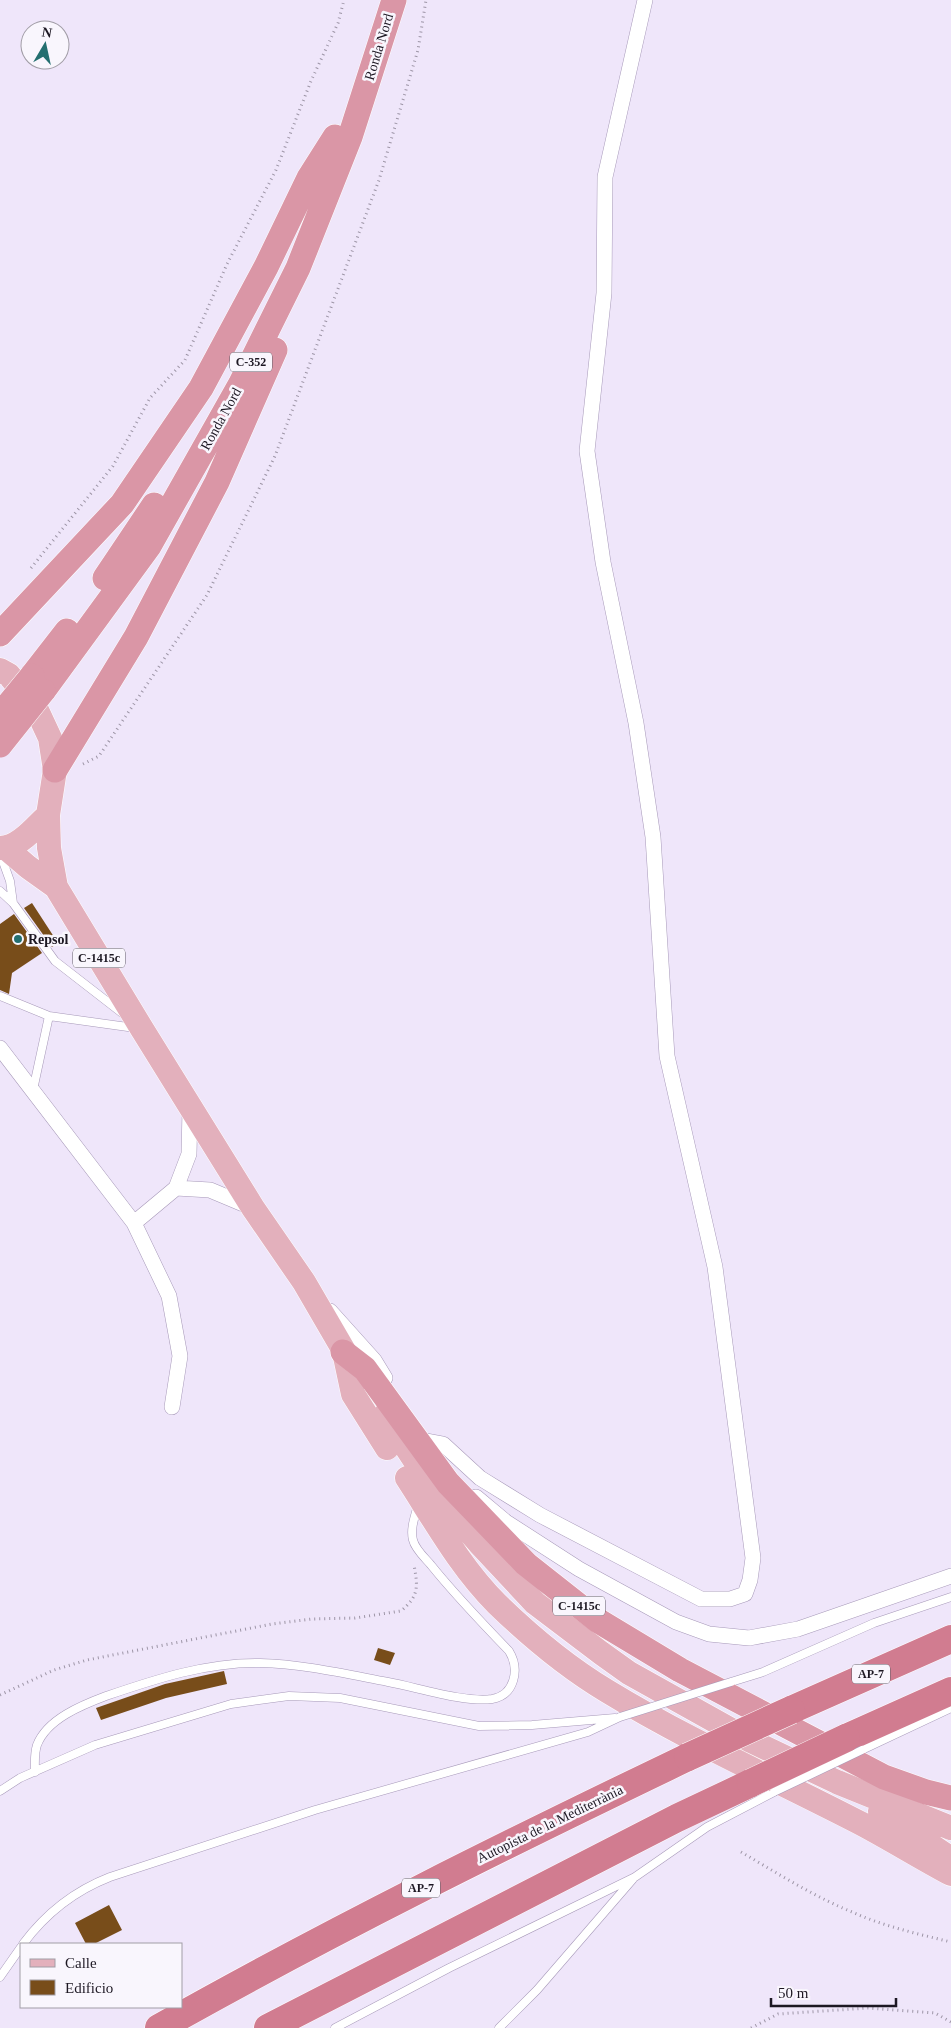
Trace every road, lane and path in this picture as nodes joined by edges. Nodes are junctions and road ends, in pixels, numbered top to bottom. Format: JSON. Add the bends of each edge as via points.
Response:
{"nodes":[{"id":1,"x":344,"y":0,"type":"edge"},
{"id":2,"x":378,"y":0,"type":"edge"},
{"id":3,"x":394,"y":0,"type":"edge"},
{"id":4,"x":426,"y":0,"type":"edge"},
{"id":5,"x":645,"y":0,"type":"edge"},
{"id":6,"x":343,"y":137,"type":"junction"},
{"id":7,"x":30,"y":569,"type":"dead end"},
{"id":8,"x":0,"y":634,"type":"edge"},
{"id":9,"x":0,"y":670,"type":"edge"},
{"id":10,"x":38,"y":684,"type":"junction"},
{"id":11,"x":0,"y":715,"type":"edge"},
{"id":12,"x":0,"y":745,"type":"edge"},
{"id":13,"x":55,"y":775,"type":"junction"},
{"id":14,"x":48,"y":815,"type":"junction"},
{"id":15,"x":2,"y":849,"type":"edge"},
{"id":16,"x":56,"y":886,"type":"junction"},
{"id":17,"x":0,"y":891,"type":"edge"},
{"id":18,"x":13,"y":903,"type":"junction"},
{"id":19,"x":0,"y":996,"type":"edge"},
{"id":20,"x":49,"y":1016,"type":"junction"},
{"id":21,"x":142,"y":1028,"type":"junction"},
{"id":22,"x":0,"y":1048,"type":"edge"},
{"id":23,"x":33,"y":1092,"type":"junction"},
{"id":24,"x":190,"y":1106,"type":"junction"},
{"id":25,"x":176,"y":1188,"type":"junction"},
{"id":26,"x":253,"y":1208,"type":"junction"},
{"id":27,"x":134,"y":1223,"type":"junction"},
{"id":28,"x":304,"y":1282,"type":"junction"},
{"id":29,"x":344,"y":1352,"type":"junction"},
{"id":30,"x":172,"y":1407,"type":"dead end"},
{"id":31,"x":427,"y":1440,"type":"junction"},
{"id":32,"x":420,"y":1499,"type":"junction"},
{"id":33,"x":413,"y":1540,"type":"junction"},
{"id":34,"x":951,"y":1576,"type":"edge"},
{"id":35,"x":951,"y":1597,"type":"edge"},
{"id":36,"x":951,"y":1639,"type":"edge"},
{"id":37,"x":951,"y":1691,"type":"edge"},
{"id":38,"x":0,"y":1695,"type":"edge"},
{"id":39,"x":951,"y":1708,"type":"edge"},
{"id":40,"x":620,"y":1718,"type":"junction"},
{"id":41,"x":854,"y":1744,"type":"junction"},
{"id":42,"x":35,"y":1772,"type":"junction"},
{"id":43,"x":837,"y":1782,"type":"junction"},
{"id":44,"x":762,"y":1787,"type":"junction"},
{"id":45,"x":0,"y":1791,"type":"edge"},
{"id":46,"x":951,"y":1798,"type":"edge"},
{"id":47,"x":951,"y":1828,"type":"edge"},
{"id":48,"x":741,"y":1852,"type":"dead end"},
{"id":49,"x":951,"y":1858,"type":"edge"},
{"id":50,"x":951,"y":1874,"type":"edge"},
{"id":51,"x":635,"y":1877,"type":"junction"},
{"id":52,"x":951,"y":1942,"type":"edge"},
{"id":53,"x":24,"y":1943,"type":"edge"},
{"id":54,"x":20,"y":1949,"type":"edge"},
{"id":55,"x":0,"y":1977,"type":"edge"},
{"id":56,"x":951,"y":2022,"type":"edge"},
{"id":57,"x":159,"y":2028,"type":"edge"},
{"id":58,"x":268,"y":2028,"type":"edge"},
{"id":59,"x":335,"y":2028,"type":"edge"},
{"id":60,"x":498,"y":2028,"type":"edge"},
{"id":61,"x":752,"y":2028,"type":"edge"}],
"edges":[{"from":1,"to":7,"type":"path","via":[[338,23],[276,170],[227,264],[185,360],[150,398],[113,466]]},
{"from":2,"to":6,"type":"highway","name":"Ronda Nord","number":"C-352"},
{"from":3,"to":6,"type":"highway","name":"Ronda Nord","number":"C-352"},
{"from":4,"to":13,"type":"path","via":[[418,50],[379,180],[275,456],[207,595],[140,697],[99,756]]},
{"from":5,"to":31,"type":"street","via":[[605,177],[604,293],[587,451],[603,562],[636,723],[653,836],[667,1056],[716,1277],[753,1558],[745,1594],[730,1599],[700,1599],[540,1515],[480,1478],[443,1444]]},
{"from":6,"to":8,"type":"highway","via":[[309,178],[266,267],[200,388],[122,504]]},
{"from":6,"to":10,"type":"highway","name":"Ronda Nord","number":"C-352","via":[[298,268],[212,436],[149,546]]},
{"from":6,"to":13,"type":"highway","via":[[340,203],[217,482],[136,637]]},
{"from":9,"to":13,"type":"main road","number":"C-1415c","via":[[9,675],[36,708],[50,738]]},
{"from":10,"to":11,"type":"highway","name":"Ronda Nord","number":"C-352","bridge":true},
{"from":10,"to":12,"type":"highway","name":"Ronda Nord","number":"C-352","bridge":true},
{"from":13,"to":14,"type":"main road","number":"C-1415c"},
{"from":14,"to":15,"type":"main road","via":[[27,835]]},
{"from":14,"to":16,"type":"main road","number":"C-1415c","via":[[49,848]]},
{"from":15,"to":16,"type":"main road","number":"C-1415c"},
{"from":15,"to":18,"type":"lane"},
{"from":16,"to":21,"type":"main road","number":"C-1415c"},
{"from":17,"to":18,"type":"lane"},
{"from":18,"to":21,"type":"lane","via":[[55,961]]},
{"from":19,"to":20,"type":"lane"},
{"from":20,"to":21,"type":"lane"},
{"from":20,"to":23,"type":"lane"},
{"from":21,"to":24,"type":"main road","number":"C-1415c"},
{"from":22,"to":23,"type":"street"},
{"from":23,"to":27,"type":"street"},
{"from":24,"to":25,"type":"street","via":[[189,1154]]},
{"from":24,"to":26,"type":"main road","number":"C-1415c"},
{"from":25,"to":26,"type":"street","via":[[210,1190]]},
{"from":25,"to":27,"type":"street"},
{"from":26,"to":28,"type":"main road","number":"C-1415c"},
{"from":27,"to":30,"type":"street","via":[[169,1296],[180,1356]]},
{"from":28,"to":29,"type":"main road","number":"C-1415c"},
{"from":28,"to":31,"type":"street","via":[[374,1360]]},
{"from":29,"to":32,"type":"main road","number":"C-1415c","via":[[352,1394]]},
{"from":29,"to":43,"type":"main road","number":"C-1415c","via":[[436,1493],[535,1603],[629,1674],[751,1741]]},
{"from":29,"to":46,"type":"highway","number":"C-1415c","via":[[365,1369],[448,1483],[526,1564],[597,1620],[680,1670],[884,1777]]},
{"from":31,"to":34,"type":"street","via":[[462,1485],[506,1522],[579,1569],[676,1622],[709,1634],[749,1638],[798,1629]]},
{"from":32,"to":33,"type":"lane","via":[[412,1526]]},
{"from":32,"to":50,"type":"main road","number":"C-1415c","via":[[461,1562],[496,1602],[529,1634],[576,1670],[614,1695],[730,1758],[863,1824]]},
{"from":33,"to":38,"type":"path","via":[[418,1586],[401,1611],[272,1624],[87,1660],[54,1670]]},
{"from":33,"to":42,"type":"lane","via":[[452,1591],[509,1651],[516,1674],[504,1693],[476,1700],[293,1666],[260,1663],[218,1665],[184,1672],[92,1701],[53,1723],[38,1743]]},
{"from":35,"to":40,"type":"lane","bridge":true,"via":[[874,1623],[763,1672]]},
{"from":36,"to":57,"type":"highway","name":"Autopista de la Mediterrània","number":"AP-7","bridge":true,"via":[[688,1757],[402,1897]]},
{"from":37,"to":41,"type":"highway"},
{"from":39,"to":41,"type":"lane"},
{"from":40,"to":42,"type":"lane","via":[[480,1726],[340,1698],[289,1696],[231,1704],[95,1745]]},
{"from":40,"to":53,"type":"lane","via":[[588,1732],[315,1810],[110,1877],[72,1895],[43,1920]]},
{"from":41,"to":44,"type":"highway","bridge":true},
{"from":42,"to":45,"type":"lane"},
{"from":43,"to":47,"type":"main road","number":"C-1415c"},
{"from":43,"to":49,"type":"main road","number":"C-1415c"},
{"from":44,"to":51,"type":"lane"},
{"from":44,"to":58,"type":"highway","via":[[677,1818]]},
{"from":48,"to":52,"type":"path","via":[[852,1912]]},
{"from":51,"to":59,"type":"lane"},
{"from":51,"to":60,"type":"lane","via":[[537,1990]]},
{"from":54,"to":55,"type":"lane"},
{"from":56,"to":61,"type":"path","via":[[935,2013],[868,2008],[778,2014]]}]}
